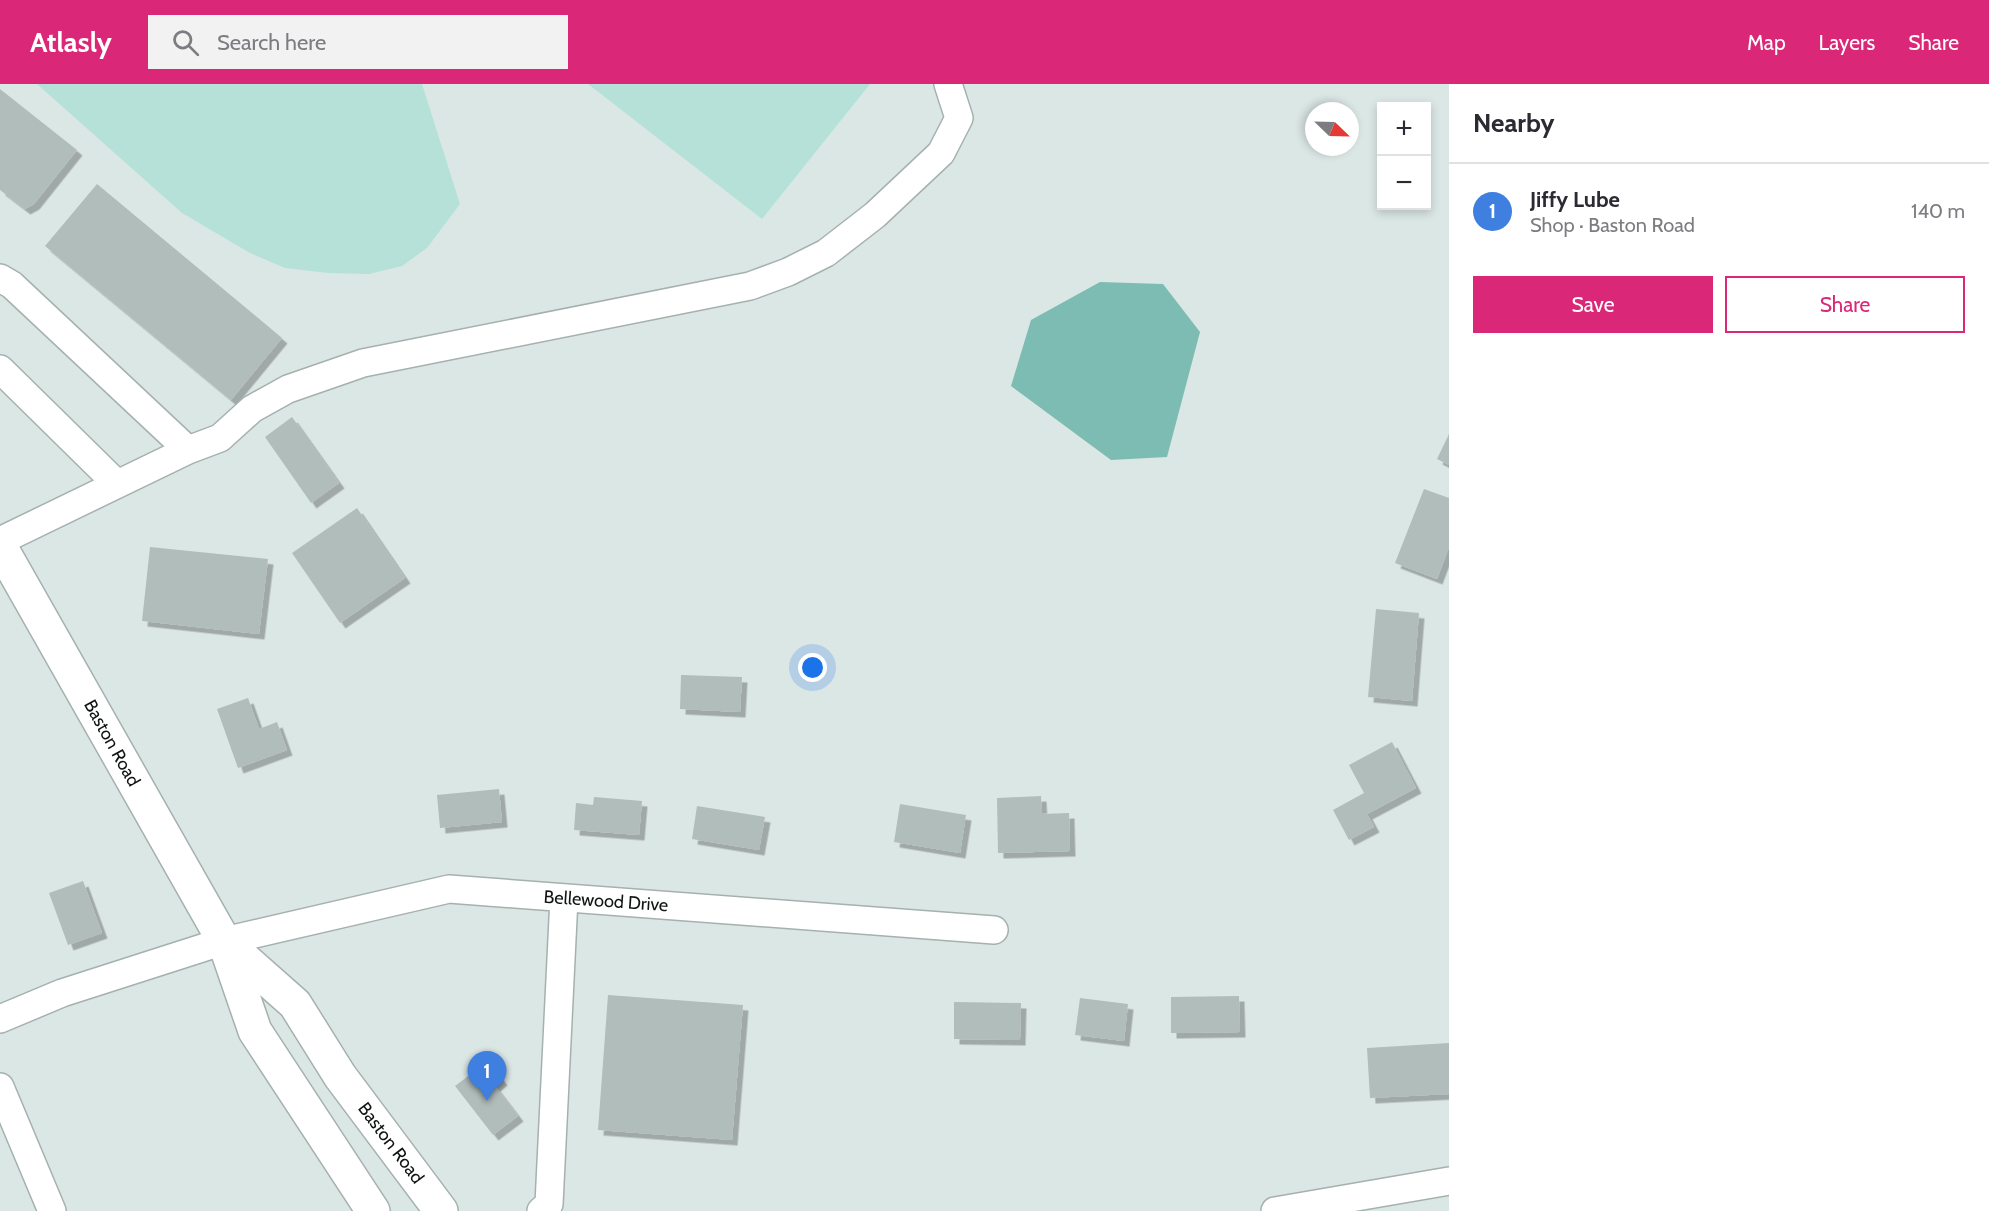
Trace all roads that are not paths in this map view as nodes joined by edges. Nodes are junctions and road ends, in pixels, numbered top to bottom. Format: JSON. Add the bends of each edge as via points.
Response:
{"nodes":[{"id":1,"x":948,"y":84,"type":"edge"},
{"id":2,"x":4,"y":286,"type":"edge"},
{"id":3,"x":0,"y":369,"type":"edge"},
{"id":4,"x":188,"y":450,"type":"junction"},
{"id":5,"x":117,"y":484,"type":"junction"},
{"id":6,"x":0,"y":543,"type":"edge"},
{"id":7,"x":564,"y":898,"type":"junction"},
{"id":8,"x":994,"y":930,"type":"dead end"},
{"id":9,"x":224,"y":941,"type":"junction"},
{"id":10,"x":0,"y":1019,"type":"edge"},
{"id":11,"x":0,"y":1087,"type":"edge"},
{"id":12,"x":1449,"y":1181,"type":"edge"},
{"id":13,"x":550,"y":1209,"type":"edge"},
{"id":14,"x":52,"y":1211,"type":"edge"},
{"id":15,"x":373,"y":1211,"type":"edge"},
{"id":16,"x":441,"y":1211,"type":"edge"},
{"id":17,"x":1275,"y":1211,"type":"edge"}],
"edges":[{"from":1,"to":4,"type":"street","via":[[959,118],[941,153],[875,215],[826,253],[788,273],[750,286],[363,363],[288,389],[252,409],[220,438]]},
{"from":2,"to":4,"type":"street"},
{"from":3,"to":5,"type":"street"},
{"from":4,"to":5,"type":"street"},
{"from":5,"to":6,"type":"street"},
{"from":6,"to":9,"type":"main road","name":"Baston Road"},
{"from":7,"to":8,"type":"street","name":"Bellewood Drive"},
{"from":7,"to":9,"type":"street","name":"Bellewood Drive","via":[[449,889]]},
{"from":7,"to":13,"type":"street"},
{"from":9,"to":10,"type":"street","name":"Bellewood Drive","via":[[62,993]]},
{"from":9,"to":15,"type":"main road","name":"Baston Road","via":[[255,1031]]},
{"from":9,"to":16,"type":"main road","name":"Baston Road","via":[[295,1004],[340,1076]]},
{"from":11,"to":14,"type":"street"},
{"from":12,"to":17,"type":"street"}]}
